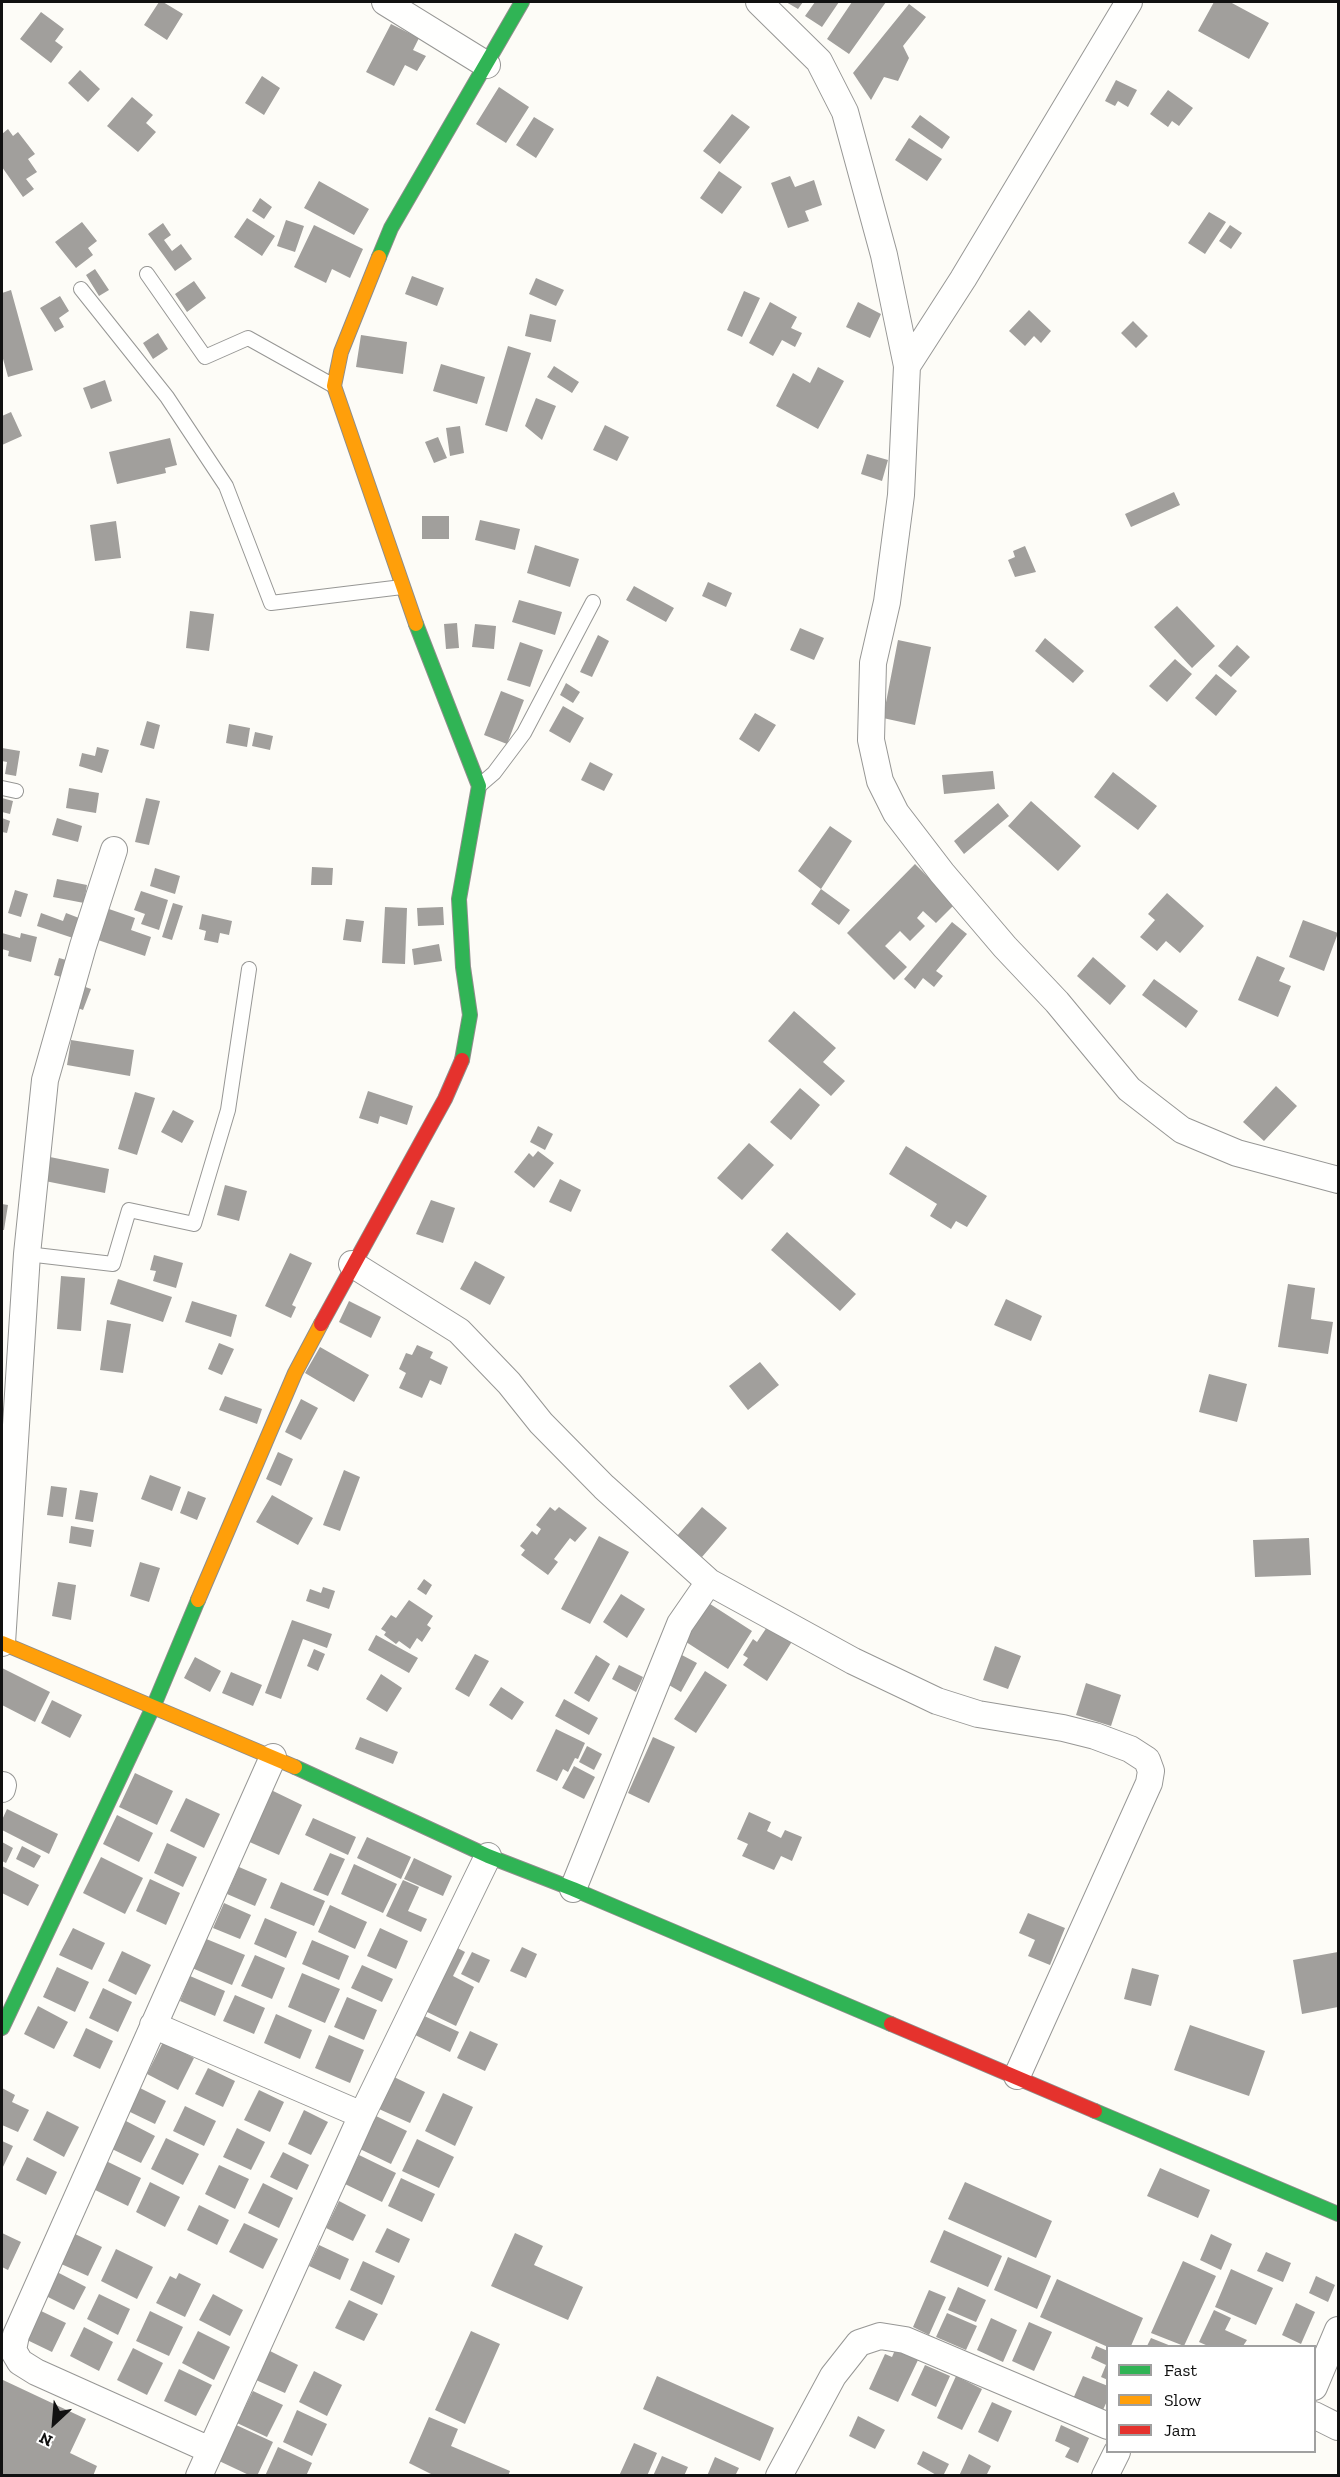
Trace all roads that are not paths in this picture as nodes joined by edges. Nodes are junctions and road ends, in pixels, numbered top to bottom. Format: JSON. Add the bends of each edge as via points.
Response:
{"nodes":[{"id":1,"x":386,"y":2,"type":"edge"},
{"id":2,"x":522,"y":2,"type":"edge"},
{"id":3,"x":759,"y":2,"type":"edge"},
{"id":4,"x":1129,"y":2,"type":"edge"},
{"id":5,"x":487,"y":65,"type":"junction"},
{"id":6,"x":147,"y":274,"type":"dead end"},
{"id":7,"x":81,"y":289,"type":"dead end"},
{"id":8,"x":907,"y":366,"type":"junction"},
{"id":9,"x":334,"y":386,"type":"junction"},
{"id":10,"x":402,"y":587,"type":"junction"},
{"id":11,"x":593,"y":602,"type":"dead end"},
{"id":12,"x":478,"y":786,"type":"junction"},
{"id":13,"x":2,"y":788,"type":"edge"},
{"id":14,"x":16,"y":791,"type":"dead end"},
{"id":15,"x":114,"y":850,"type":"dead end"},
{"id":16,"x":249,"y":969,"type":"dead end"},
{"id":17,"x":1338,"y":1180,"type":"edge"},
{"id":18,"x":27,"y":1254,"type":"junction"},
{"id":19,"x":352,"y":1264,"type":"junction"},
{"id":20,"x":709,"y":1582,"type":"junction"},
{"id":21,"x":2,"y":1643,"type":"edge"},
{"id":22,"x":154,"y":1705,"type":"junction"},
{"id":23,"x":273,"y":1757,"type":"junction"},
{"id":24,"x":488,"y":1856,"type":"junction"},
{"id":25,"x":573,"y":1889,"type":"junction"},
{"id":26,"x":153,"y":2025,"type":"junction"},
{"id":27,"x":2,"y":2028,"type":"edge"},
{"id":28,"x":1017,"y":2076,"type":"junction"},
{"id":29,"x":362,"y":2115,"type":"junction"},
{"id":30,"x":1338,"y":2214,"type":"edge"},
{"id":31,"x":1338,"y":2330,"type":"edge"},
{"id":32,"x":1316,"y":2383,"type":"edge"},
{"id":33,"x":1316,"y":2416,"type":"edge"},
{"id":34,"x":1106,"y":2426,"type":"edge"},
{"id":35,"x":1338,"y":2427,"type":"edge"},
{"id":36,"x":210,"y":2450,"type":"junction"},
{"id":37,"x":1116,"y":2453,"type":"edge"},
{"id":38,"x":199,"y":2475,"type":"edge"},
{"id":39,"x":779,"y":2475,"type":"edge"},
{"id":40,"x":1105,"y":2475,"type":"edge"}],
"edges":[{"from":1,"to":5,"type":"street"},
{"from":2,"to":5,"type":"street"},
{"from":3,"to":8,"type":"street","via":[[819,61],[844,112],[884,255]]},
{"from":4,"to":8,"type":"street"},
{"from":5,"to":9,"type":"street","via":[[391,228],[341,352]]},
{"from":6,"to":9,"type":"lane","via":[[205,357],[248,338]]},
{"from":7,"to":10,"type":"lane","via":[[167,397],[226,486],[271,603]]},
{"from":8,"to":17,"type":"street","via":[[901,495],[887,602],[873,663],[871,697],[871,740],[880,781],[896,813],[942,873],[1129,1089],[1182,1130],[1237,1153]]},
{"from":9,"to":10,"type":"street"},
{"from":10,"to":12,"type":"street"},
{"from":11,"to":12,"type":"lane","via":[[524,733],[494,773]]},
{"from":12,"to":19,"type":"street","via":[[459,899],[470,1015],[462,1061],[445,1099]]},
{"from":13,"to":14,"type":"lane"},
{"from":15,"to":18,"type":"street","via":[[82,946],[45,1080]]},
{"from":16,"to":18,"type":"lane","via":[[228,1110],[194,1224],[129,1210],[113,1264]]},
{"from":18,"to":21,"type":"street"},
{"from":19,"to":20,"type":"street","via":[[459,1331],[604,1487]]},
{"from":19,"to":22,"type":"street","via":[[295,1373]]},
{"from":20,"to":25,"type":"street","via":[[680,1624]]},
{"from":20,"to":28,"type":"street","via":[[937,1701],[978,1714],[1095,1736],[1147,1760],[1151,1771],[1149,1784]]},
{"from":21,"to":22,"type":"street"},
{"from":22,"to":23,"type":"street"},
{"from":22,"to":27,"type":"street"},
{"from":23,"to":24,"type":"street"},
{"from":23,"to":26,"type":"street"},
{"from":24,"to":25,"type":"street"},
{"from":24,"to":29,"type":"street"},
{"from":25,"to":28,"type":"street"},
{"from":26,"to":29,"type":"street"},
{"from":26,"to":36,"type":"street","via":[[16,2335],[13,2350],[20,2362],[36,2372]]},
{"from":28,"to":30,"type":"street"},
{"from":29,"to":36,"type":"street"},
{"from":31,"to":32,"type":"street"},
{"from":33,"to":35,"type":"street"},
{"from":34,"to":39,"type":"street","via":[[905,2340],[880,2336],[859,2343],[833,2376]]},
{"from":36,"to":38,"type":"street"},
{"from":37,"to":40,"type":"street"}]}
